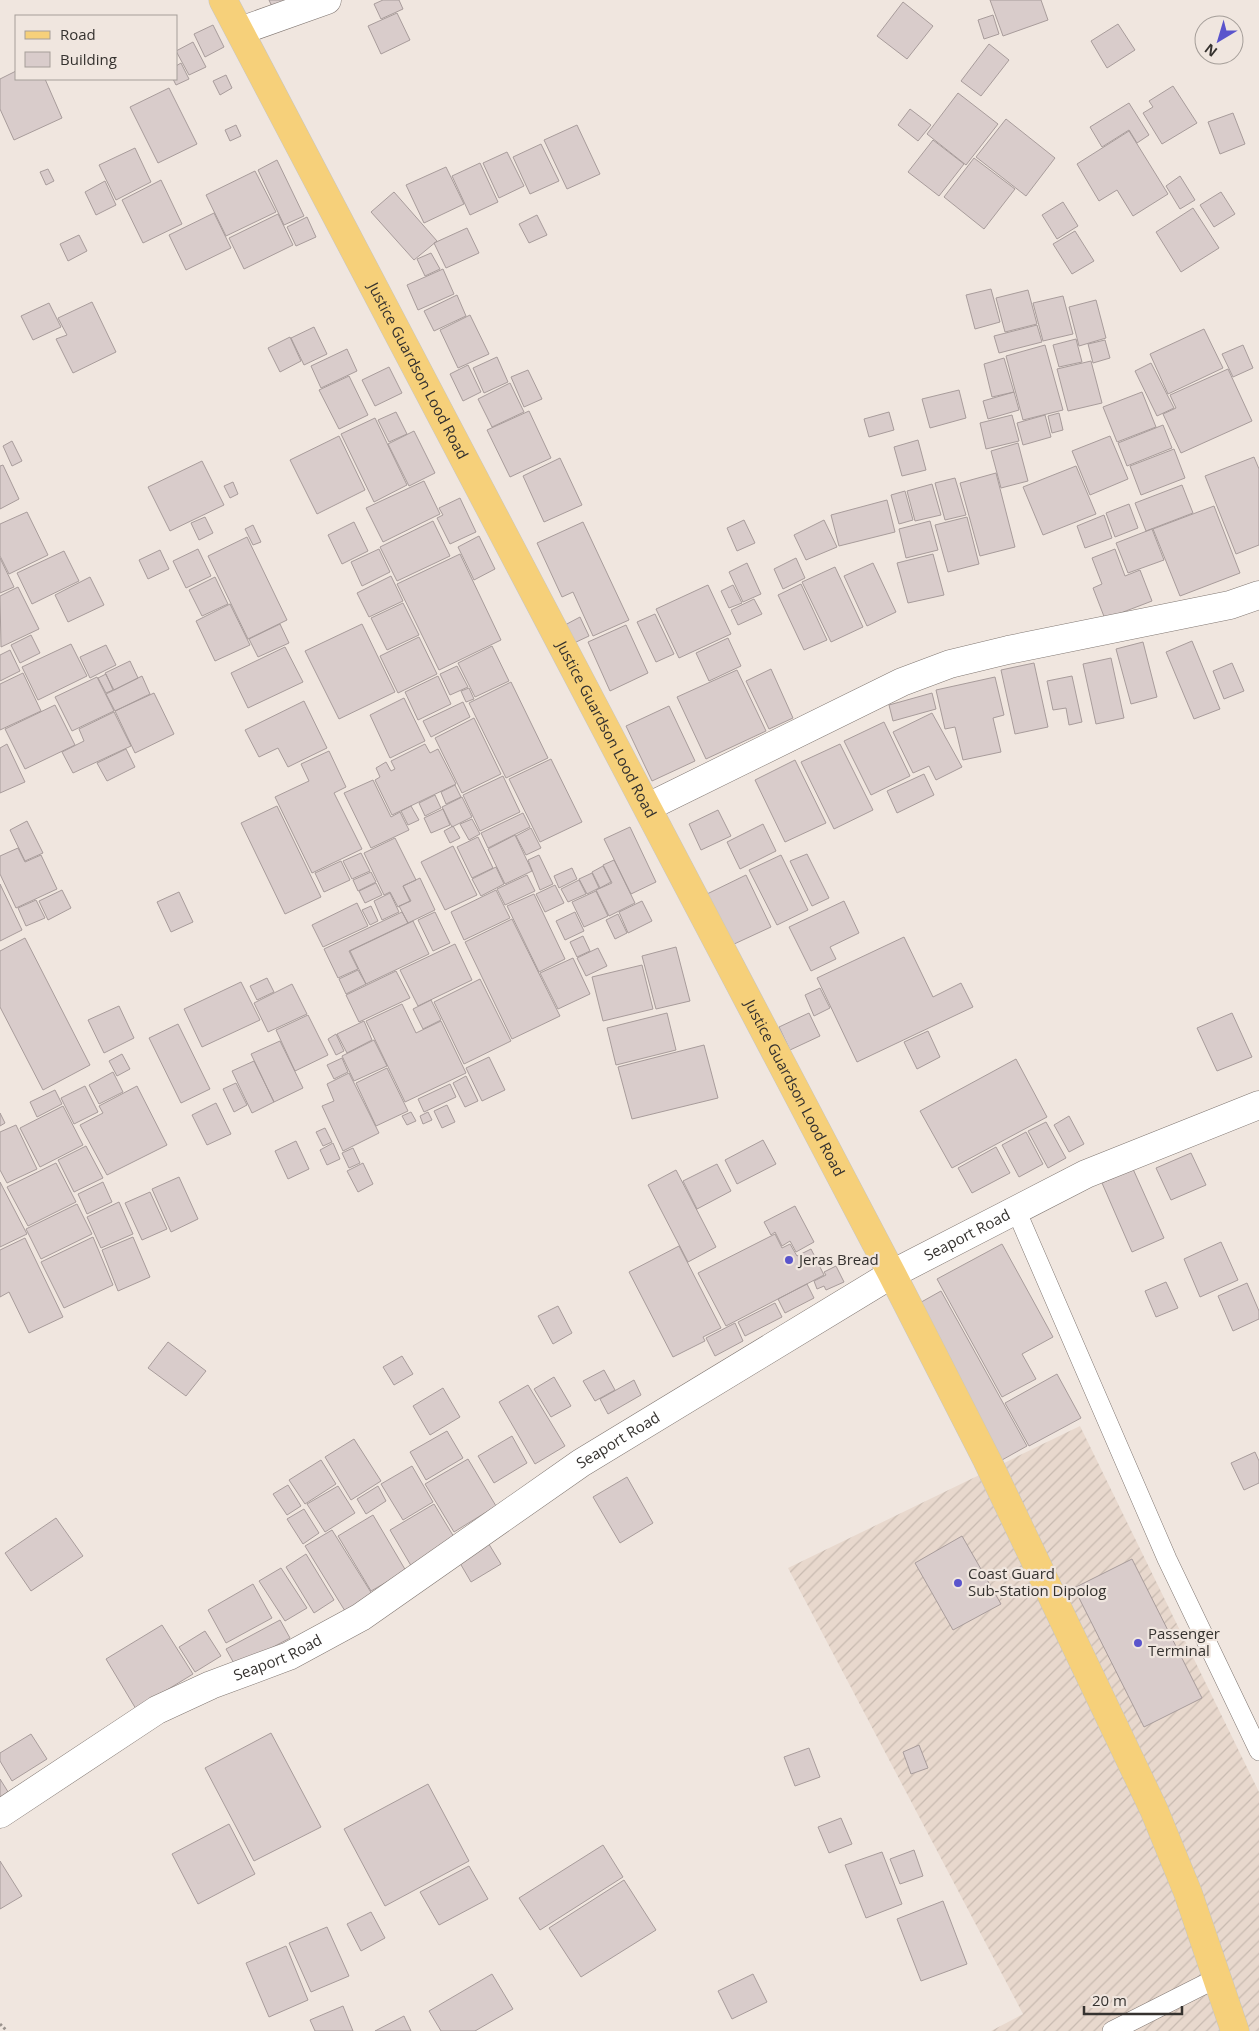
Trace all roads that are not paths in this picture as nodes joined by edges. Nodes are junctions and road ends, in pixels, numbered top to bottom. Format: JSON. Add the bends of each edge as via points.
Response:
{"nodes":[{"id":1,"x":224,"y":0,"type":"edge"},
{"id":2,"x":327,"y":0,"type":"edge"},
{"id":3,"x":240,"y":31,"type":"junction"},
{"id":4,"x":1259,"y":595,"type":"edge"},
{"id":5,"x":648,"y":807,"type":"junction"},
{"id":6,"x":1258,"y":1107,"type":"edge"},
{"id":7,"x":1016,"y":1210,"type":"junction"},
{"id":8,"x":892,"y":1274,"type":"junction"},
{"id":9,"x":1259,"y":1751,"type":"edge"},
{"id":10,"x":0,"y":1814,"type":"edge"},
{"id":11,"x":1217,"y":1978,"type":"junction"},
{"id":12,"x":1112,"y":2031,"type":"edge"},
{"id":13,"x":1235,"y":2031,"type":"edge"}],
"edges":[{"from":1,"to":3,"type":"main road","name":"Justice Guardson Lood Road"},
{"from":2,"to":3,"type":"street"},
{"from":3,"to":5,"type":"main road","name":"Justice Guardson Lood Road"},
{"from":4,"to":5,"type":"street","via":[[1230,605],[950,664],[902,682]]},
{"from":5,"to":8,"type":"main road","name":"Justice Guardson Lood Road"},
{"from":6,"to":7,"type":"street","name":"Seaport Road","via":[[1086,1174]]},
{"from":7,"to":8,"type":"street","name":"Seaport Road"},
{"from":7,"to":9,"type":"lane","via":[[1167,1559]]},
{"from":8,"to":10,"type":"street","name":"Seaport Road","via":[[582,1463],[360,1617],[289,1656],[211,1685],[157,1710]]},
{"from":8,"to":11,"type":"main road","name":"Justice Guardson Lood Road","via":[[986,1460],[1154,1810],[1188,1893]]},
{"from":11,"to":12,"type":"lane"},
{"from":11,"to":13,"type":"main road","name":"Justice Guardson Lood Road"}]}
